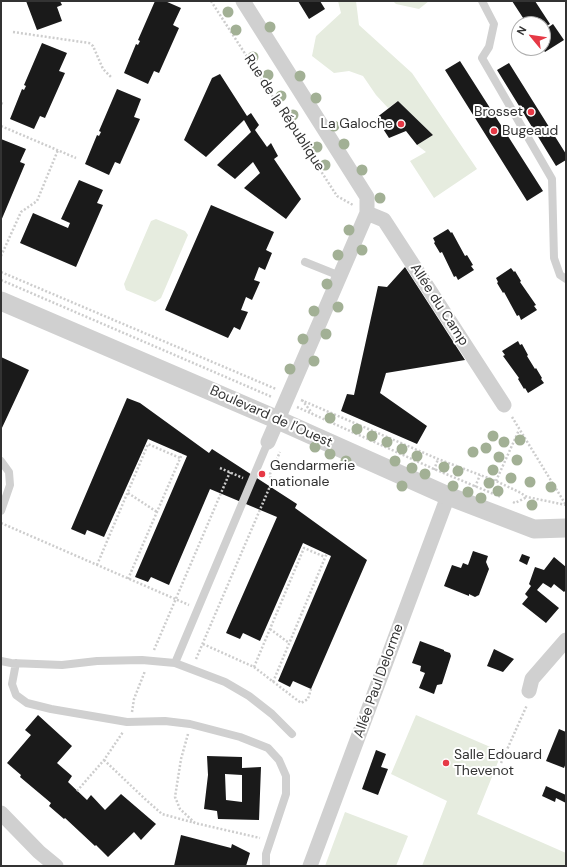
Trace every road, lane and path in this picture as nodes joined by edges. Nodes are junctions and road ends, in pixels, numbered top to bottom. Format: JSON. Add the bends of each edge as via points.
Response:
{"nodes":[{"id":1,"x":211,"y":1,"type":"edge"},
{"id":2,"x":243,"y":1,"type":"edge"},
{"id":3,"x":482,"y":1,"type":"edge"},
{"id":4,"x":13,"y":32,"type":"dead end"},
{"id":5,"x":111,"y":77,"type":"dead end"},
{"id":6,"x":2,"y":126,"type":"edge"},
{"id":7,"x":58,"y":150,"type":"junction"},
{"id":8,"x":76,"y":158,"type":"dead end"},
{"id":9,"x":367,"y":213,"type":"junction"},
{"id":10,"x":1,"y":256,"type":"edge"},
{"id":11,"x":305,"y":262,"type":"dead end"},
{"id":12,"x":1,"y":272,"type":"edge"},
{"id":13,"x":340,"y":276,"type":"junction"},
{"id":14,"x":566,"y":279,"type":"edge"},
{"id":15,"x":1,"y":280,"type":"edge"},
{"id":16,"x":1,"y":301,"type":"edge"},
{"id":17,"x":292,"y":399,"type":"junction"},
{"id":18,"x":504,"y":405,"type":"joint"},
{"id":19,"x":313,"y":414,"type":"junction"},
{"id":20,"x":278,"y":420,"type":"junction"},
{"id":21,"x":519,"y":430,"type":"junction"},
{"id":22,"x":306,"y":432,"type":"junction"},
{"id":23,"x":275,"y":444,"type":"junction"},
{"id":24,"x":182,"y":454,"type":"dead end"},
{"id":25,"x":180,"y":458,"type":"junction"},
{"id":26,"x":1,"y":461,"type":"edge"},
{"id":27,"x":230,"y":472,"type":"dead end"},
{"id":28,"x":496,"y":482,"type":"junction"},
{"id":29,"x":128,"y":493,"type":"junction"},
{"id":30,"x":448,"y":496,"type":"junction"},
{"id":31,"x":502,"y":497,"type":"dead end"},
{"id":32,"x":527,"y":497,"type":"junction"},
{"id":33,"x":509,"y":500,"type":"dead end"},
{"id":34,"x":566,"y":505,"type":"edge"},
{"id":35,"x":1,"y":511,"type":"edge"},
{"id":36,"x":157,"y":512,"type":"junction"},
{"id":37,"x":1,"y":522,"type":"edge"},
{"id":38,"x":566,"y":528,"type":"edge"},
{"id":39,"x":327,"y":554,"type":"dead end"},
{"id":40,"x":325,"y":557,"type":"junction"},
{"id":41,"x":97,"y":565,"type":"junction"},
{"id":42,"x":128,"y":579,"type":"junction"},
{"id":43,"x":175,"y":599,"type":"junction"},
{"id":44,"x":198,"y":609,"type":"junction"},
{"id":45,"x":214,"y":616,"type":"junction"},
{"id":46,"x":270,"y":628,"type":"junction"},
{"id":47,"x":566,"y":640,"type":"edge"},
{"id":48,"x":289,"y":643,"type":"junction"},
{"id":49,"x":203,"y":644,"type":"junction"},
{"id":50,"x":1,"y":661,"type":"edge"},
{"id":51,"x":149,"y":661,"type":"junction"},
{"id":52,"x":16,"y":663,"type":"junction"},
{"id":53,"x":175,"y":663,"type":"junction"},
{"id":54,"x":254,"y":667,"type":"junction"},
{"id":55,"x":192,"y":669,"type":"junction"},
{"id":56,"x":273,"y":682,"type":"junction"},
{"id":57,"x":311,"y":689,"type":"dead end"},
{"id":58,"x":529,"y":690,"type":"joint"},
{"id":59,"x":130,"y":722,"type":"junction"},
{"id":60,"x":190,"y":724,"type":"junction"},
{"id":61,"x":292,"y":734,"type":"dead end"},
{"id":62,"x":104,"y":760,"type":"junction"},
{"id":63,"x":501,"y":763,"type":"dead end"},
{"id":64,"x":77,"y":791,"type":"dead end"},
{"id":65,"x":1,"y":814,"type":"edge"},
{"id":66,"x":196,"y":823,"type":"junction"},
{"id":67,"x":270,"y":841,"type":"junction"},
{"id":68,"x":56,"y":866,"type":"edge"},
{"id":69,"x":266,"y":866,"type":"edge"},
{"id":70,"x":310,"y":866,"type":"edge"}],
"edges":[{"from":1,"to":9,"type":"path","name":"Rue de la République","via":[[337,196]]},
{"from":2,"to":9,"type":"street","name":"Rue de la République","via":[[359,183],[367,197]]},
{"from":3,"to":14,"type":"lane","via":[[494,24],[489,47],[482,58],[552,179],[554,258],[560,275]]},
{"from":4,"to":5,"type":"path","via":[[89,43],[93,46],[103,69]]},
{"from":6,"to":7,"type":"path"},
{"from":7,"to":8,"type":"path"},
{"from":7,"to":10,"type":"path","via":[[37,201],[21,212]]},
{"from":9,"to":13,"type":"street","name":"Rue de la République"},
{"from":9,"to":18,"type":"street","name":"Allée du Camp","via":[[384,220]]},
{"from":11,"to":13,"type":"lane"},
{"from":12,"to":17,"type":"path","name":"Boulevard de l'Ouest"},
{"from":13,"to":17,"type":"street","name":"Rue de la République"},
{"from":15,"to":17,"type":"path"},
{"from":16,"to":20,"type":"street","name":"Boulevard de l'Ouest"},
{"from":17,"to":19,"type":"path"},
{"from":17,"to":19,"type":"path"},
{"from":17,"to":20,"type":"street","name":"Rue de la République"},
{"from":17,"to":28,"type":"path","name":"Boulevard de l'Ouest"},
{"from":18,"to":21,"type":"path"},
{"from":19,"to":22,"type":"path"},
{"from":19,"to":31,"type":"path"},
{"from":20,"to":22,"type":"street","name":"Boulevard de l'Ouest"},
{"from":20,"to":23,"type":"street","name":"Rue de la République"},
{"from":21,"to":28,"type":"path"},
{"from":21,"to":34,"type":"path"},
{"from":22,"to":30,"type":"street","name":"Boulevard de l'Ouest"},
{"from":23,"to":44,"type":"lane"},
{"from":23,"to":45,"type":"path","via":[[271,484]]},
{"from":24,"to":25,"type":"path"},
{"from":25,"to":29,"type":"path","via":[[148,444]]},
{"from":25,"to":36,"type":"path"},
{"from":26,"to":35,"type":"lane","via":[[9,472],[10,485]]},
{"from":27,"to":43,"type":"path"},
{"from":28,"to":32,"type":"path","name":"Boulevard de l'Ouest"},
{"from":29,"to":36,"type":"path"},
{"from":29,"to":41,"type":"path"},
{"from":30,"to":38,"type":"street","name":"Boulevard de l'Ouest","via":[[534,529]]},
{"from":30,"to":70,"type":"street","name":"Allée Paul Delorme"},
{"from":32,"to":33,"type":"path","via":[[515,503]]},
{"from":32,"to":34,"type":"path"},
{"from":36,"to":42,"type":"path"},
{"from":37,"to":41,"type":"path"},
{"from":39,"to":40,"type":"path"},
{"from":40,"to":46,"type":"path","via":[[304,548]]},
{"from":40,"to":48,"type":"path"},
{"from":41,"to":42,"type":"path"},
{"from":42,"to":43,"type":"path"},
{"from":43,"to":44,"type":"path"},
{"from":43,"to":51,"type":"path"},
{"from":44,"to":45,"type":"path"},
{"from":44,"to":53,"type":"lane"},
{"from":45,"to":49,"type":"path"},
{"from":46,"to":48,"type":"path"},
{"from":46,"to":54,"type":"path"},
{"from":47,"to":58,"type":"street","via":[[532,679]]},
{"from":48,"to":56,"type":"path"},
{"from":49,"to":54,"type":"path"},
{"from":49,"to":55,"type":"path"},
{"from":50,"to":52,"type":"lane"},
{"from":51,"to":52,"type":"lane","via":[[97,661],[62,665]]},
{"from":51,"to":53,"type":"lane"},
{"from":51,"to":59,"type":"path","via":[[134,699]]},
{"from":52,"to":59,"type":"lane","via":[[12,684],[16,695],[27,703]]},
{"from":53,"to":55,"type":"lane"},
{"from":54,"to":56,"type":"path"},
{"from":55,"to":61,"type":"lane","via":[[225,682],[249,696]]},
{"from":56,"to":57,"type":"path","via":[[300,703],[308,699]]},
{"from":58,"to":63,"type":"path","via":[[528,701]]},
{"from":59,"to":60,"type":"lane"},
{"from":59,"to":62,"type":"path"},
{"from":60,"to":66,"type":"path","via":[[175,797],[180,808]]},
{"from":60,"to":67,"type":"lane","via":[[240,737],[268,748],[279,760],[286,776],[286,794]]},
{"from":62,"to":64,"type":"path"},
{"from":62,"to":66,"type":"path","via":[[162,814]]},
{"from":65,"to":68,"type":"street"},
{"from":66,"to":67,"type":"path"},
{"from":67,"to":69,"type":"lane"}]}
